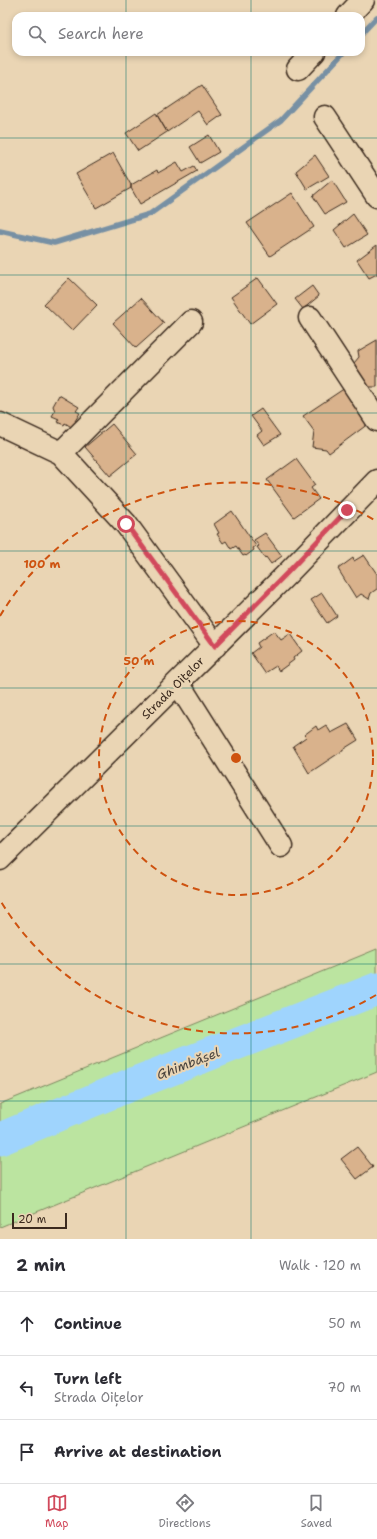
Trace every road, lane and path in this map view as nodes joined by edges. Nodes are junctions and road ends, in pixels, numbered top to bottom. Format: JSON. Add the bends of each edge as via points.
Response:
{"nodes":[{"id":1,"x":363,"y":0,"type":"edge"},
{"id":2,"x":352,"y":12,"type":"edge"},
{"id":3,"x":310,"y":56,"type":"edge"},
{"id":4,"x":298,"y":69,"type":"dead end"},
{"id":5,"x":325,"y":117,"type":"dead end"},
{"id":6,"x":377,"y":196,"type":"edge"},
{"id":7,"x":310,"y":318,"type":"dead end"},
{"id":8,"x":191,"y":322,"type":"dead end"},
{"id":9,"x":377,"y":420,"type":"edge"},
{"id":10,"x":0,"y":424,"type":"edge"},
{"id":11,"x":61,"y":453,"type":"junction"},
{"id":12,"x":377,"y":480,"type":"edge"},
{"id":13,"x":215,"y":646,"type":"junction"},
{"id":14,"x":178,"y":683,"type":"junction"},
{"id":15,"x":281,"y":846,"type":"dead end"},
{"id":16,"x":0,"y":859,"type":"edge"}],
"edges":[{"from":1,"to":2,"type":"street"},
{"from":3,"to":4,"type":"street"},
{"from":5,"to":6,"type":"street"},
{"from":7,"to":9,"type":"street"},
{"from":8,"to":11,"type":"street"},
{"from":10,"to":11,"type":"street"},
{"from":11,"to":13,"type":"street","via":[[126,524]]},
{"from":12,"to":13,"type":"street","name":"Strada Oițelor"},
{"from":13,"to":14,"type":"street","name":"Strada Oițelor"},
{"from":14,"to":15,"type":"street"},
{"from":14,"to":16,"type":"street","name":"Strada Oițelor"}]}
